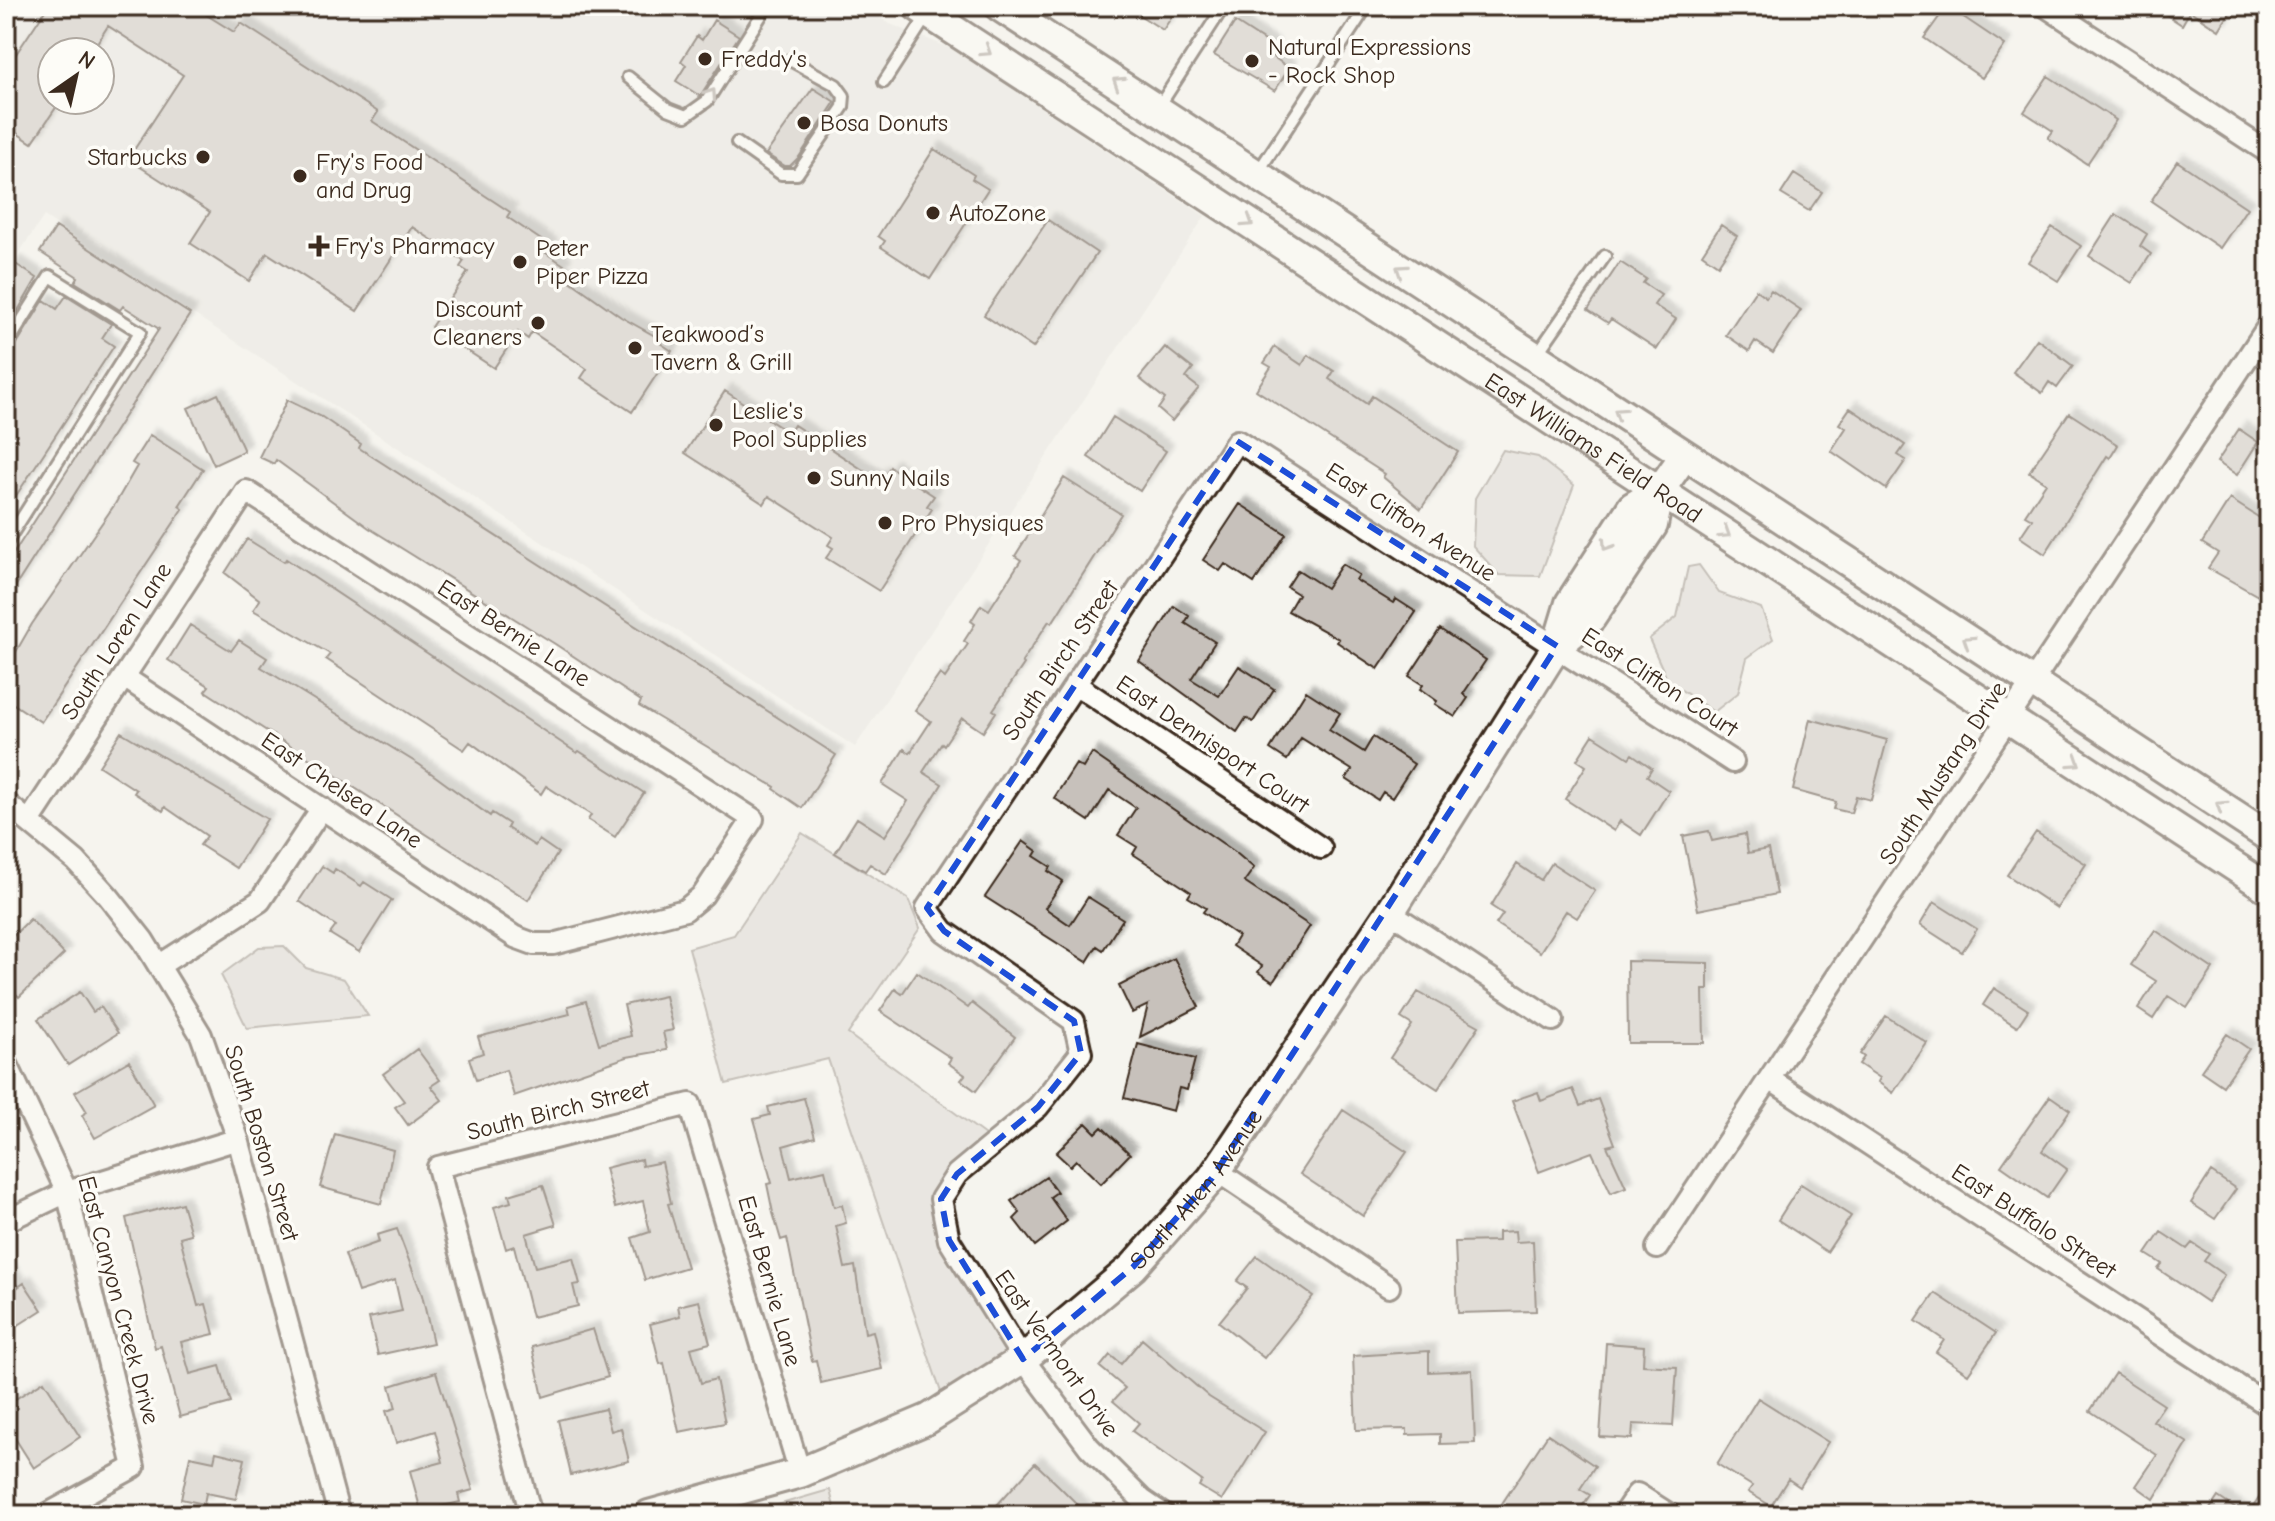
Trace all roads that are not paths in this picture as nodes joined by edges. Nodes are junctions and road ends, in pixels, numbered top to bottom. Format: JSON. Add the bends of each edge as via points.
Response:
{"nodes":[{"id":1,"x":767,"y":6,"type":"edge"},
{"id":2,"x":999,"y":6,"type":"edge"},
{"id":3,"x":1224,"y":6,"type":"edge"},
{"id":4,"x":1367,"y":6,"type":"edge"},
{"id":5,"x":2051,"y":8,"type":"edge"},
{"id":6,"x":923,"y":10,"type":"edge"},
{"id":7,"x":790,"y":60,"type":"dead end"},
{"id":8,"x":628,"y":77,"type":"dead end"},
{"id":9,"x":884,"y":82,"type":"dead end"},
{"id":10,"x":1158,"y":108,"type":"junction"},
{"id":11,"x":1206,"y":141,"type":"junction"},
{"id":12,"x":737,"y":143,"type":"dead end"},
{"id":13,"x":2269,"y":153,"type":"edge"},
{"id":14,"x":1257,"y":174,"type":"junction"},
{"id":15,"x":1183,"y":180,"type":"junction"},
{"id":16,"x":1605,"y":256,"type":"dead end"},
{"id":17,"x":2269,"y":325,"type":"edge"},
{"id":18,"x":6,"y":346,"type":"edge"},
{"id":19,"x":1534,"y":358,"type":"junction"},
{"id":20,"x":1237,"y":441,"type":"joint"},
{"id":21,"x":1684,"y":456,"type":"junction"},
{"id":22,"x":1660,"y":490,"type":"junction"},
{"id":23,"x":246,"y":491,"type":"joint"},
{"id":24,"x":6,"y":543,"type":"edge"},
{"id":25,"x":1557,"y":646,"type":"junction"},
{"id":26,"x":124,"y":677,"type":"junction"},
{"id":27,"x":2033,"y":683,"type":"junction"},
{"id":28,"x":1075,"y":684,"type":"junction"},
{"id":29,"x":2010,"y":719,"type":"junction"},
{"id":30,"x":1733,"y":762,"type":"dead end"},
{"id":31,"x":6,"y":803,"type":"edge"},
{"id":32,"x":322,"y":808,"type":"junction"},
{"id":33,"x":30,"y":820,"type":"junction"},
{"id":34,"x":2269,"y":837,"type":"edge"},
{"id":35,"x":1321,"y":848,"type":"dead end"},
{"id":36,"x":2269,"y":889,"type":"edge"},
{"id":37,"x":1390,"y":912,"type":"junction"},
{"id":38,"x":534,"y":944,"type":"joint"},
{"id":39,"x":160,"y":965,"type":"junction"},
{"id":40,"x":1553,"y":1020,"type":"dead end"},
{"id":41,"x":6,"y":1062,"type":"edge"},
{"id":42,"x":1771,"y":1080,"type":"junction"},
{"id":43,"x":690,"y":1104,"type":"joint"},
{"id":44,"x":238,"y":1139,"type":"junction"},
{"id":45,"x":1217,"y":1171,"type":"junction"},
{"id":46,"x":67,"y":1192,"type":"junction"},
{"id":47,"x":941,"y":1199,"type":"joint"},
{"id":48,"x":6,"y":1221,"type":"edge"},
{"id":49,"x":1657,"y":1248,"type":"dead end"},
{"id":50,"x":1389,"y":1287,"type":"dead end"},
{"id":51,"x":1023,"y":1359,"type":"junction"},
{"id":52,"x":2269,"y":1406,"type":"edge"},
{"id":53,"x":800,"y":1473,"type":"junction"},
{"id":54,"x":46,"y":1515,"type":"edge"},
{"id":55,"x":339,"y":1515,"type":"edge"},
{"id":56,"x":531,"y":1515,"type":"edge"},
{"id":57,"x":649,"y":1515,"type":"edge"},
{"id":58,"x":1164,"y":1515,"type":"edge"},
{"id":59,"x":1623,"y":1515,"type":"edge"},
{"id":60,"x":1670,"y":1515,"type":"edge"}],
"edges":[{"from":8,"to":1,"type":"lane","one_way":true,"via":[[668,109],[686,116],[695,113]]},
{"from":10,"to":2,"type":"main road","name":"East Williams Field Road","one_way":true},
{"from":3,"to":10,"type":"lane"},
{"from":4,"to":14,"type":"lane"},
{"from":5,"to":13,"type":"street"},
{"from":6,"to":9,"type":"lane"},
{"from":6,"to":15,"type":"main road","name":"East Williams Field Road","one_way":true},
{"from":7,"to":12,"type":"lane","via":[[836,85],[844,96],[843,107],[797,174],[781,174]]},
{"from":10,"to":11,"type":"main road","name":"East Williams Field Road"},
{"from":11,"to":14,"type":"main road","name":"East Williams Field Road"},
{"from":11,"to":15,"type":"main road"},
{"from":19,"to":14,"type":"main road","name":"East Williams Field Road","one_way":true},
{"from":15,"to":22,"type":"main road","name":"East Williams Field Road","one_way":true},
{"from":16,"to":19,"type":"lane"},
{"from":17,"to":27,"type":"street","name":"South Mustang Drive"},
{"from":18,"to":24,"type":"lane","via":[[50,276],[140,332]]},
{"from":21,"to":19,"type":"main road","name":"East Williams Field Road","one_way":true},
{"from":20,"to":25,"type":"street","name":"East Clifton Avenue"},
{"from":20,"to":28,"type":"street","name":"South Birch Street"},
{"from":21,"to":22,"type":"main road","name":"South Allen Avenue"},
{"from":27,"to":21,"type":"main road","name":"East Williams Field Road","one_way":true},
{"from":22,"to":25,"type":"main road","name":"South Allen Avenue","via":[[1632,507],[1570,603]]},
{"from":22,"to":29,"type":"main road","name":"East Williams Field Road","one_way":true},
{"from":23,"to":26,"type":"street","name":"South Loren Lane"},
{"from":23,"to":38,"type":"street","name":"East Bernie Lane","via":[[753,819],[703,895],[685,910],[553,944]]},
{"from":25,"to":30,"type":"street","name":"East Clifton Court"},
{"from":25,"to":37,"type":"main road","name":"South Allen Avenue"},
{"from":26,"to":32,"type":"street","name":"East Chelsea Lane"},
{"from":26,"to":33,"type":"street","name":"South Loren Lane"},
{"from":27,"to":29,"type":"street","name":"South Mustang Drive"},
{"from":34,"to":27,"type":"main road","name":"East Williams Field Road","one_way":true},
{"from":28,"to":35,"type":"street","name":"East Dennisport Court"},
{"from":28,"to":47,"type":"street","name":"South Birch Street","via":[[927,908],[944,931],[1074,1021],[1081,1053],[1038,1107],[957,1174]]},
{"from":29,"to":36,"type":"main road","name":"East Williams Field Road","one_way":true},
{"from":29,"to":42,"type":"street","name":"South Mustang Drive"},
{"from":31,"to":33,"type":"street","name":"South Boston Street"},
{"from":32,"to":38,"type":"street","name":"East Chelsea Lane","via":[[515,937]]},
{"from":32,"to":39,"type":"street","via":[[260,901]]},
{"from":33,"to":39,"type":"street","name":"South Boston Street","via":[[109,897]]},
{"from":37,"to":40,"type":"street"},
{"from":37,"to":45,"type":"main road","name":"South Allen Avenue"},
{"from":39,"to":44,"type":"street","name":"South Boston Street","via":[[201,1035]]},
{"from":41,"to":46,"type":"street","name":"East Canyon Creek Drive"},
{"from":42,"to":49,"type":"street","name":"South Mustang Drive"},
{"from":42,"to":52,"type":"street","name":"East Buffalo Street"},
{"from":43,"to":53,"type":"street","name":"East Bernie Lane"},
{"from":43,"to":56,"type":"street","name":"South Birch Street","via":[[438,1167]]},
{"from":44,"to":46,"type":"street"},
{"from":44,"to":55,"type":"street","name":"South Boston Street"},
{"from":45,"to":50,"type":"street"},
{"from":45,"to":51,"type":"main road","name":"South Allen Avenue","via":[[1133,1267]]},
{"from":46,"to":48,"type":"street"},
{"from":46,"to":54,"type":"street","name":"East Canyon Creek Drive","via":[[134,1467]]},
{"from":47,"to":51,"type":"street","name":"East Vermont Drive","via":[[949,1240]]},
{"from":51,"to":53,"type":"main road","name":"South Allen Avenue","via":[[928,1419]]},
{"from":51,"to":58,"type":"street","name":"East Vermont Drive","via":[[1089,1447]]},
{"from":53,"to":57,"type":"main road","name":"South Allen Avenue"},
{"from":59,"to":60,"type":"street","via":[[1637,1494]]}]}
